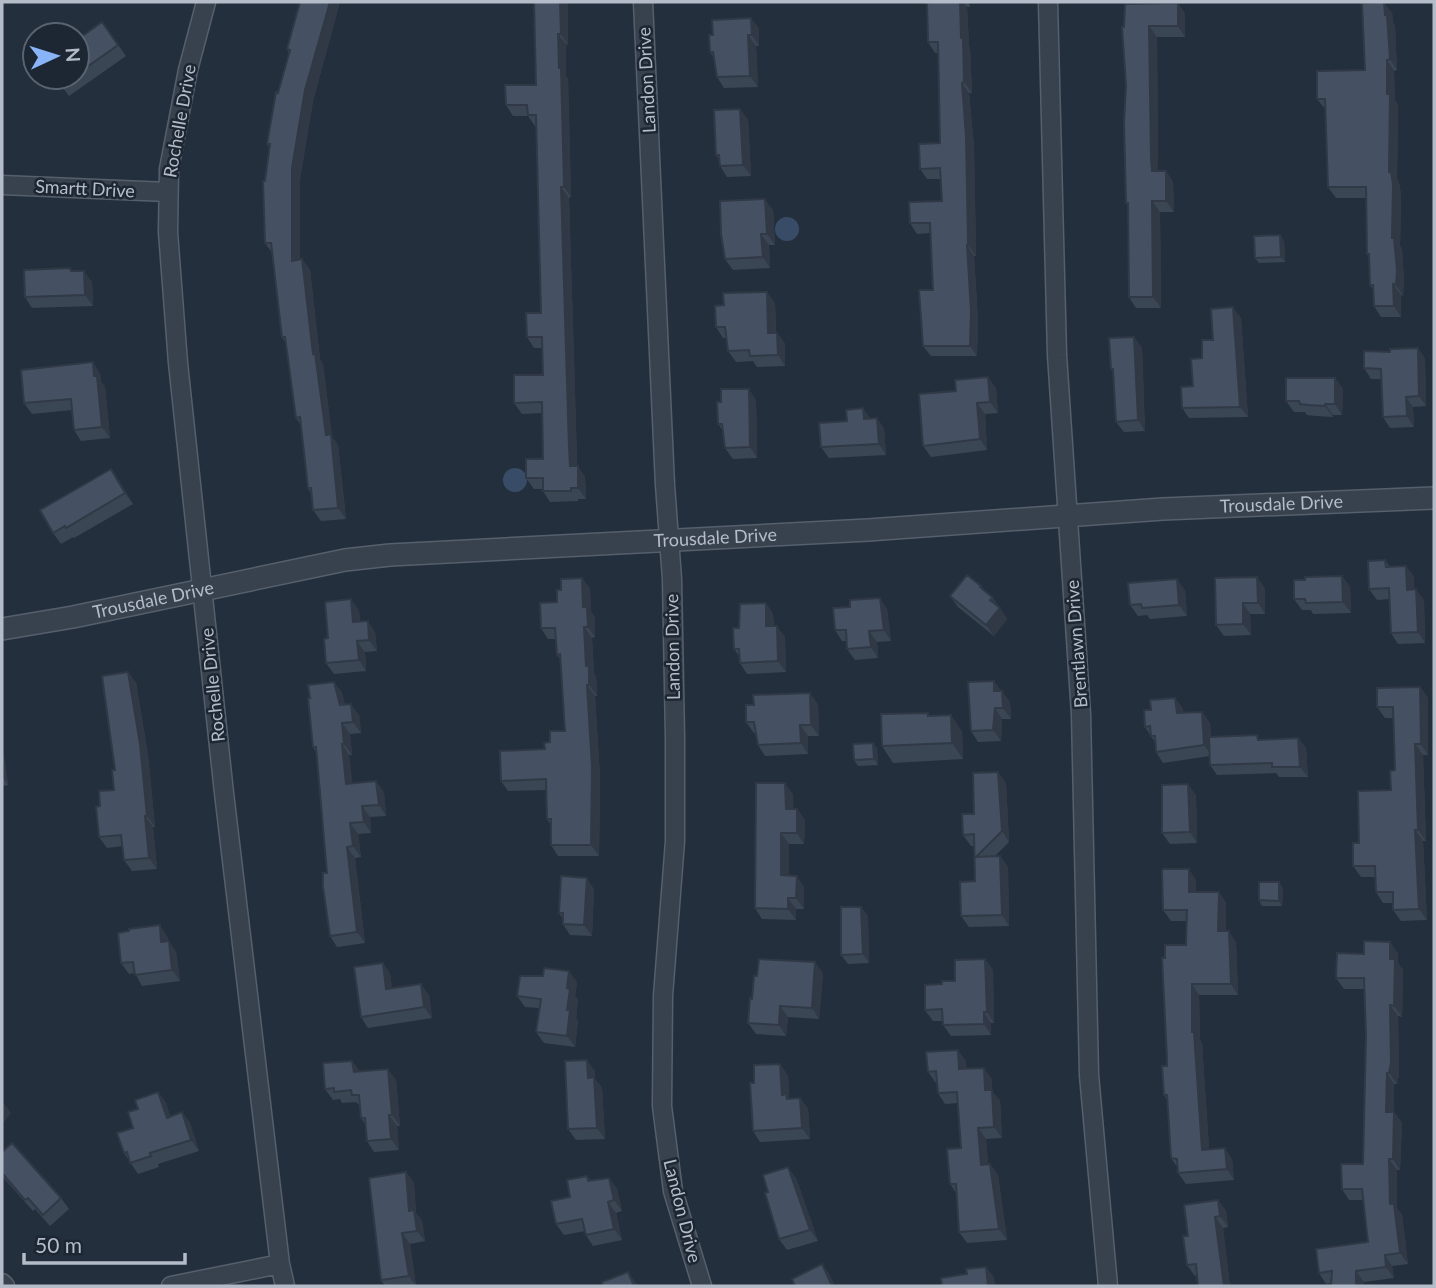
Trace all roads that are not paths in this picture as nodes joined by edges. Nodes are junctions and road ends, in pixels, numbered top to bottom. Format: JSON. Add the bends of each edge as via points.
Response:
{"nodes":[{"id":1,"x":206,"y":2,"type":"edge"},
{"id":2,"x":643,"y":2,"type":"edge"},
{"id":3,"x":1048,"y":2,"type":"edge"},
{"id":4,"x":2,"y":185,"type":"edge"},
{"id":5,"x":168,"y":192,"type":"junction"},
{"id":6,"x":1434,"y":498,"type":"edge"},
{"id":7,"x":1068,"y":515,"type":"junction"},
{"id":8,"x":669,"y":541,"type":"junction"},
{"id":9,"x":203,"y":588,"type":"junction"},
{"id":10,"x":2,"y":629,"type":"edge"},
{"id":11,"x":280,"y":1264,"type":"junction"},
{"id":12,"x":172,"y":1286,"type":"edge"},
{"id":13,"x":285,"y":1286,"type":"edge"},
{"id":14,"x":702,"y":1286,"type":"edge"},
{"id":15,"x":1108,"y":1286,"type":"edge"}],
"edges":[{"from":1,"to":5,"type":"street","name":"Rochelle Drive","via":[[188,70]]},
{"from":2,"to":8,"type":"street","name":"Landon Drive"},
{"from":3,"to":7,"type":"street","name":"Brentlawn Drive","via":[[1057,355]]},
{"from":4,"to":5,"type":"street","name":"Smartt Drive"},
{"from":5,"to":9,"type":"street","name":"Rochelle Drive","via":[[178,363]]},
{"from":6,"to":7,"type":"street","name":"Trousdale Drive"},
{"from":7,"to":8,"type":"street","name":"Trousdale Drive"},
{"from":7,"to":15,"type":"street","name":"Brentlawn Drive","via":[[1081,714],[1089,1074]]},
{"from":8,"to":9,"type":"street","name":"Trousdale Drive","via":[[390,555]]},
{"from":8,"to":14,"type":"street","name":"Landon Drive","via":[[675,841],[663,996],[662,1106],[673,1191]]},
{"from":9,"to":10,"type":"street","name":"Trousdale Drive"},
{"from":9,"to":11,"type":"street","name":"Rochelle Drive"},
{"from":11,"to":12,"type":"street"},
{"from":11,"to":13,"type":"street","name":"Rochelle Drive"}]}
